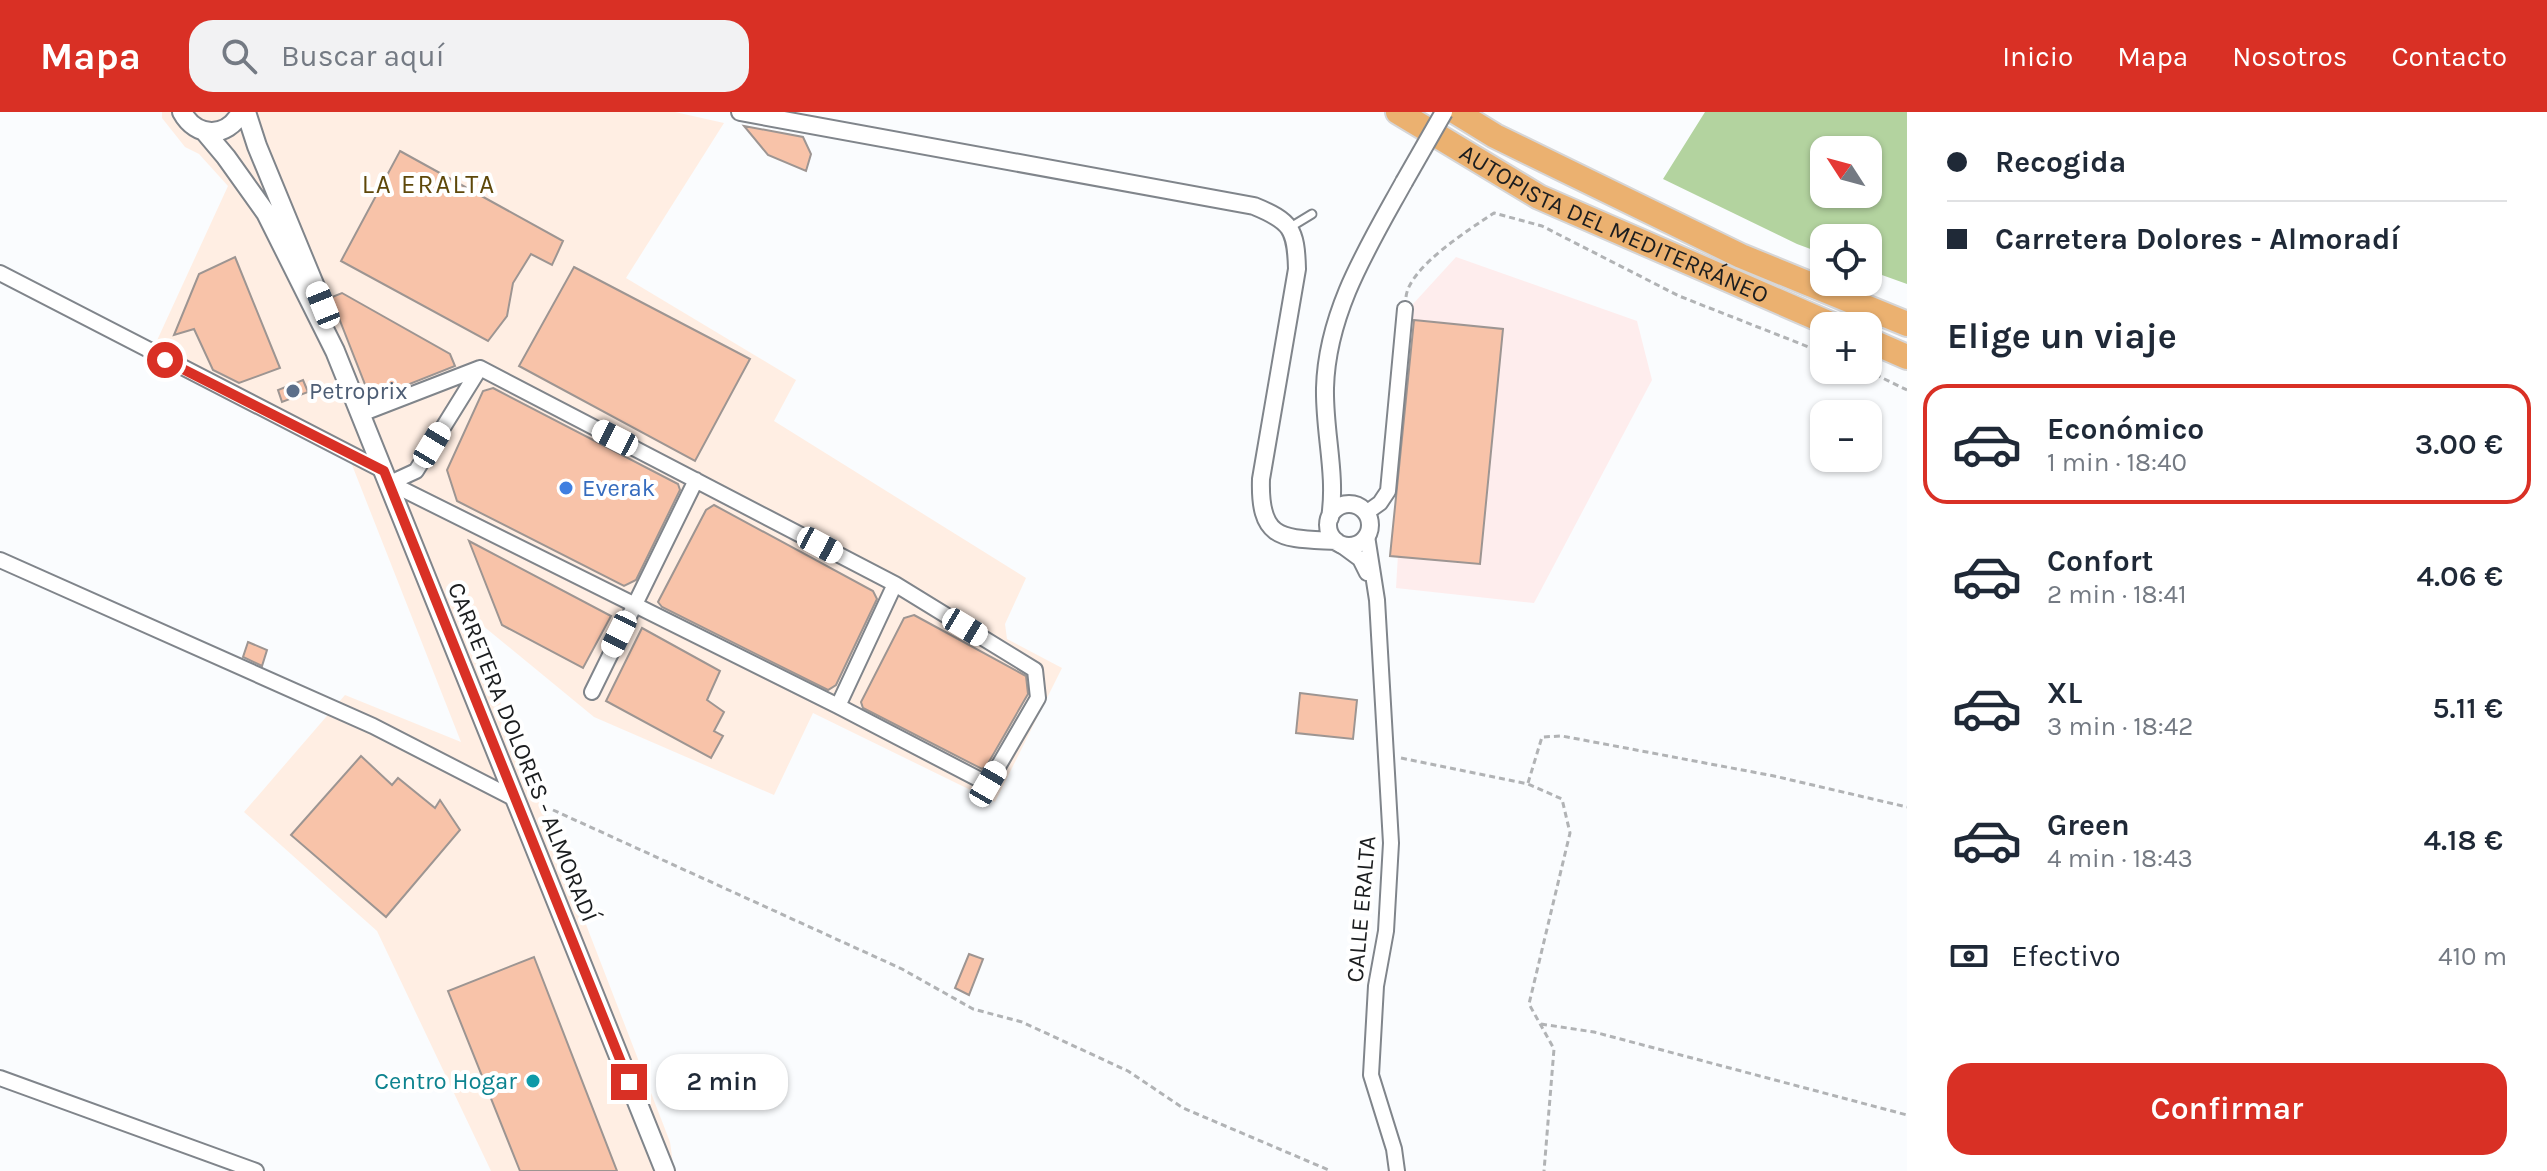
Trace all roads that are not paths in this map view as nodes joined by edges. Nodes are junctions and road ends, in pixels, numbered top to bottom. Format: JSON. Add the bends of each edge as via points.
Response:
{"nodes":[{"id":1,"x":182,"y":112,"type":"edge"},
{"id":2,"x":243,"y":112,"type":"edge"},
{"id":3,"x":740,"y":112,"type":"edge"},
{"id":4,"x":1398,"y":112,"type":"edge"},
{"id":5,"x":1444,"y":112,"type":"edge"},
{"id":6,"x":1456,"y":112,"type":"edge"},
{"id":7,"x":205,"y":132,"type":"junction"},
{"id":8,"x":1312,"y":214,"type":"dead end"},
{"id":9,"x":1289,"y":228,"type":"junction"},
{"id":10,"x":0,"y":273,"type":"edge"},
{"id":11,"x":1405,"y":309,"type":"road end"},
{"id":12,"x":1810,"y":315,"type":"edge"},
{"id":13,"x":1907,"y":324,"type":"edge"},
{"id":14,"x":1882,"y":346,"type":"edge"},
{"id":15,"x":335,"y":351,"type":"junction"},
{"id":16,"x":1907,"y":357,"type":"edge"},
{"id":17,"x":480,"y":368,"type":"junction"},
{"id":18,"x":361,"y":414,"type":"junction"},
{"id":19,"x":1329,"y":457,"type":"junction"},
{"id":20,"x":387,"y":477,"type":"junction"},
{"id":21,"x":696,"y":480,"type":"junction"},
{"id":22,"x":1361,"y":509,"type":"junction"},
{"id":23,"x":1329,"y":520,"type":"junction"},
{"id":24,"x":1367,"y":536,"type":"junction"},
{"id":25,"x":1296,"y":539,"type":"junction"},
{"id":26,"x":1339,"y":543,"type":"junction"},
{"id":27,"x":0,"y":560,"type":"edge"},
{"id":28,"x":895,"y":584,"type":"junction"},
{"id":29,"x":1377,"y":600,"type":"junction"},
{"id":30,"x":633,"y":606,"type":"junction"},
{"id":31,"x":592,"y":692,"type":"dead end"},
{"id":32,"x":838,"y":706,"type":"junction"},
{"id":33,"x":517,"y":800,"type":"junction"},
{"id":34,"x":0,"y":1078,"type":"edge"},
{"id":35,"x":256,"y":1171,"type":"edge"},
{"id":36,"x":665,"y":1171,"type":"edge"},
{"id":37,"x":1397,"y":1171,"type":"edge"}],
"edges":[{"from":1,"to":7,"type":"main road","name":"CARRETERA DOLORES - ALMORADÍ","via":[[187,122]]},
{"from":2,"to":7,"type":"main road","via":[[226,130]]},
{"from":2,"to":15,"type":"main road","name":"CARRETERA DOLORES - ALMORADÍ","via":[[323,305]]},
{"from":3,"to":9,"type":"street","via":[[1254,206]]},
{"from":4,"to":12,"type":"highway","name":"AUTOPISTA DEL MEDITERRÁNEO","via":[[1539,197]]},
{"from":5,"to":19,"type":"street","bridge":true,"via":[[1360,263],[1334,327],[1325,386]]},
{"from":6,"to":13,"type":"highway","name":"AUTOPISTA DEL MEDITERRÁNEO","via":[[1741,256]]},
{"from":7,"to":15,"type":"main road","name":"CARRETERA DOLORES - ALMORADÍ","via":[[266,213]]},
{"from":8,"to":9,"type":"lane"},
{"from":9,"to":25,"type":"street","via":[[1296,242],[1297,269],[1260,497],[1268,524]]},
{"from":10,"to":20,"type":"street"},
{"from":11,"to":22,"type":"street","via":[[1388,491],[1380,503]]},
{"from":14,"to":16,"type":"highway"},
{"from":15,"to":18,"type":"main road","name":"CARRETERA DOLORES - ALMORADÍ"},
{"from":17,"to":18,"type":"street"},
{"from":17,"to":20,"type":"street","via":[[416,471]]},
{"from":17,"to":21,"type":"street"},
{"from":18,"to":20,"type":"main road","name":"CARRETERA DOLORES - ALMORADÍ"},
{"from":19,"to":22,"type":"street","via":[[1346,494]]},
{"from":19,"to":23,"type":"street"},
{"from":20,"to":30,"type":"street"},
{"from":20,"to":33,"type":"main road","name":"CARRETERA DOLORES - ALMORADÍ"},
{"from":21,"to":28,"type":"street"},
{"from":21,"to":30,"type":"street"},
{"from":22,"to":23,"type":"street","via":[[1337,508]]},
{"from":22,"to":24,"type":"street","via":[[1371,524]]},
{"from":23,"to":25,"type":"street"},
{"from":23,"to":26,"type":"street","via":[[1329,533]]},
{"from":24,"to":26,"type":"street","via":[[1353,546]]},
{"from":24,"to":29,"type":"street"},
{"from":25,"to":26,"type":"street"},
{"from":26,"to":29,"type":"street","via":[[1360,559]]},
{"from":27,"to":33,"type":"street","via":[[373,726]]},
{"from":28,"to":32,"type":"street"},
{"from":28,"to":32,"type":"street","via":[[1035,670],[1038,698],[988,784]]},
{"from":29,"to":37,"type":"street","name":"CALLE ERALTA","via":[[1391,843],[1371,1075]]},
{"from":30,"to":31,"type":"street"},
{"from":30,"to":32,"type":"street"},
{"from":33,"to":36,"type":"main road","name":"CARRETERA DOLORES - ALMORADÍ"},
{"from":34,"to":35,"type":"street"}]}
